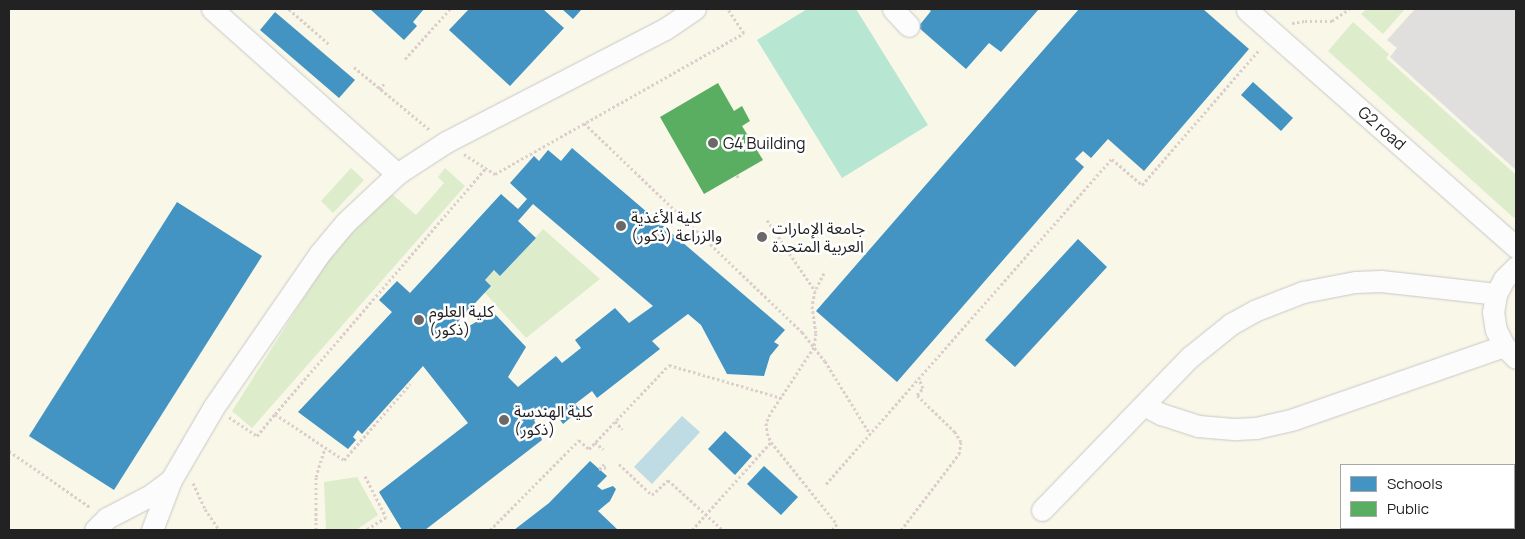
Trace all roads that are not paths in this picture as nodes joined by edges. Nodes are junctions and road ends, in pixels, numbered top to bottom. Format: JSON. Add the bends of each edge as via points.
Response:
{"nodes":[{"id":1,"x":212,"y":9,"type":"edge"},
{"id":2,"x":695,"y":9,"type":"edge"},
{"id":3,"x":893,"y":9,"type":"edge"},
{"id":4,"x":1248,"y":10,"type":"edge"},
{"id":5,"x":909,"y":26,"type":"dead end"},
{"id":6,"x":397,"y":174,"type":"junction"},
{"id":7,"x":1516,"y":247,"type":"edge"},
{"id":8,"x":1516,"y":267,"type":"edge"},
{"id":9,"x":1496,"y":294,"type":"junction"},
{"id":10,"x":1510,"y":352,"type":"edge"},
{"id":11,"x":1144,"y":405,"type":"junction"},
{"id":12,"x":171,"y":480,"type":"junction"},
{"id":13,"x":1042,"y":510,"type":"dead end"},
{"id":14,"x":101,"y":524,"type":"edge"},
{"id":15,"x":152,"y":530,"type":"edge"}],
"edges":[{"from":1,"to":6,"type":"street"},
{"from":2,"to":6,"type":"street","via":[[665,29],[446,142]]},
{"from":3,"to":5,"type":"street"},
{"from":4,"to":7,"type":"street","name":"G2 road"},
{"from":6,"to":12,"type":"street","via":[[320,253],[214,408]]},
{"from":8,"to":9,"type":"street"},
{"from":9,"to":10,"type":"street","via":[[1493,312],[1496,330]]},
{"from":9,"to":11,"type":"street","via":[[1381,281],[1355,282],[1303,292],[1254,311],[1224,329],[1190,357]]},
{"from":10,"to":11,"type":"street","via":[[1256,428],[1198,426]]},
{"from":11,"to":13,"type":"street"},
{"from":12,"to":14,"type":"street"},
{"from":12,"to":15,"type":"street"}]}
